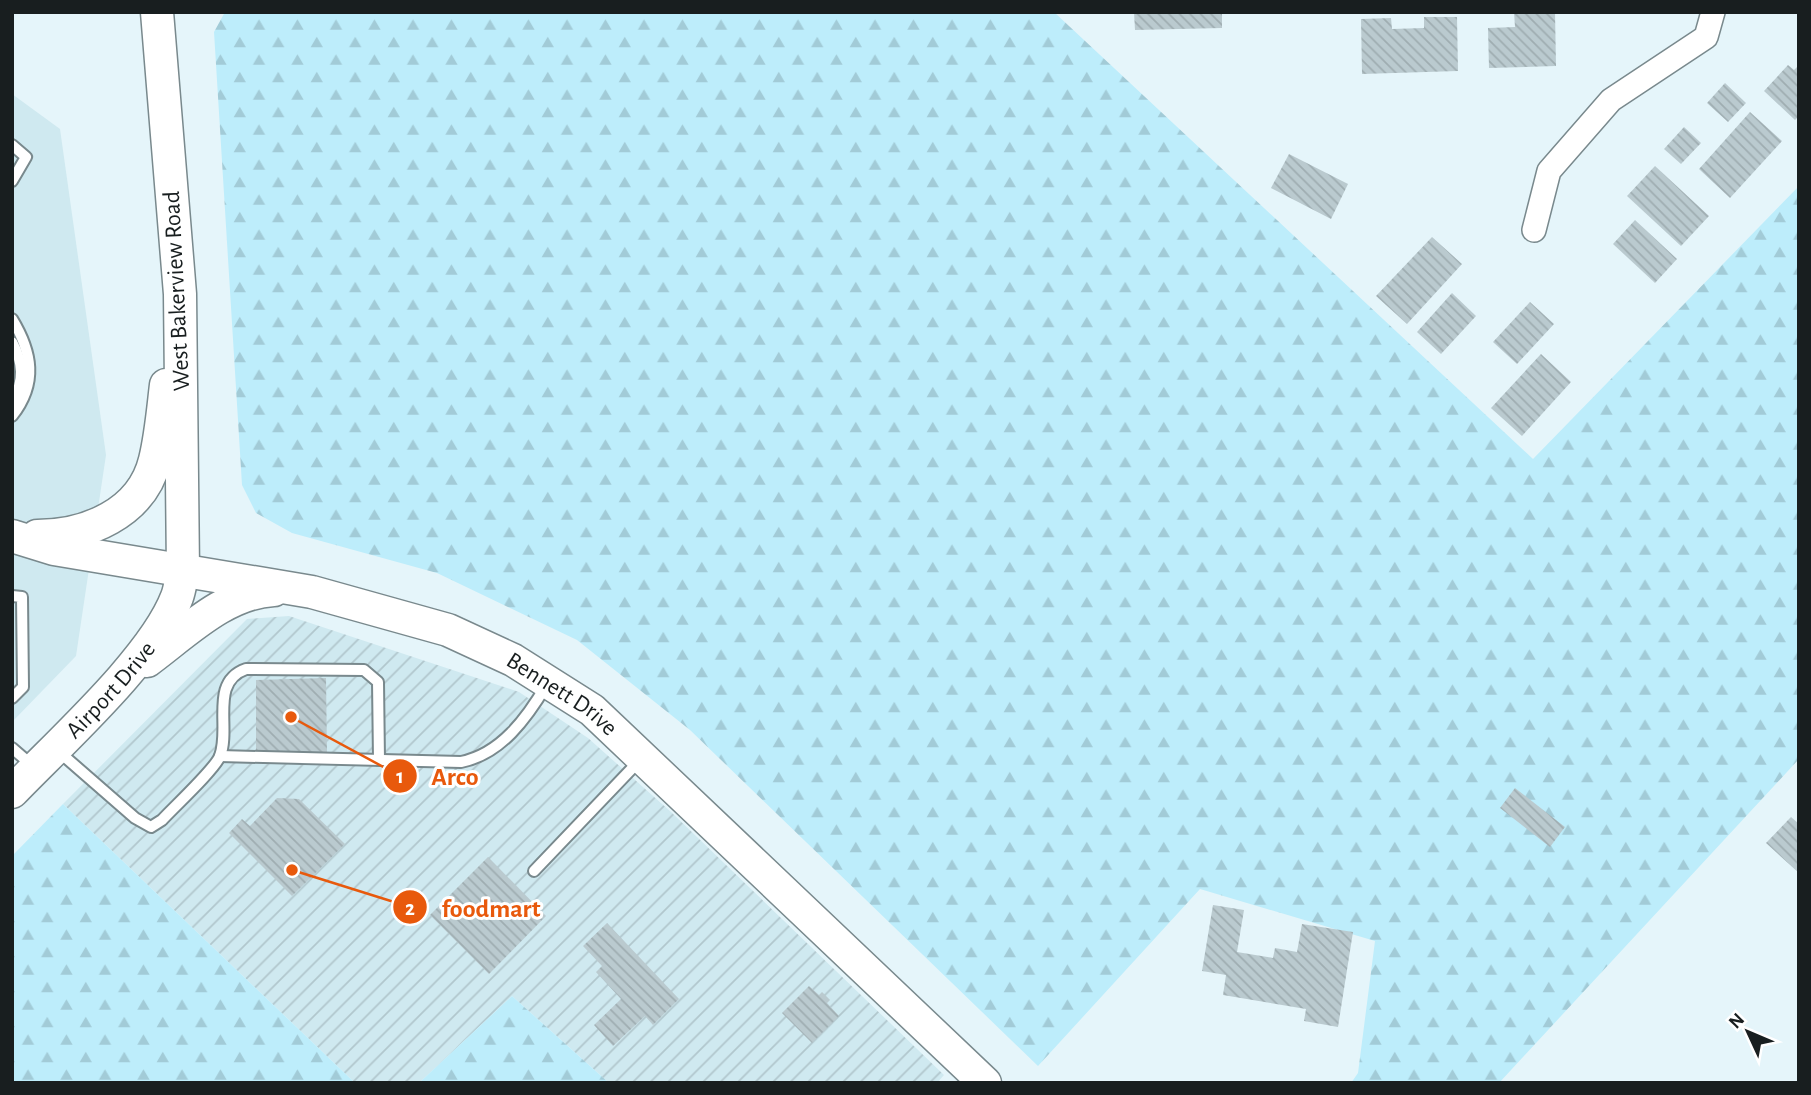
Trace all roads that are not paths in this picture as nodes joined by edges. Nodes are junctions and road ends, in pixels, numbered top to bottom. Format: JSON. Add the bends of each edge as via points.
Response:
{"nodes":[{"id":1,"x":157,"y":12,"type":"edge"},
{"id":2,"x":1713,"y":12,"type":"edge"},
{"id":3,"x":12,"y":145,"type":"edge"},
{"id":4,"x":12,"y":181,"type":"edge"},
{"id":5,"x":1534,"y":230,"type":"dead end"},
{"id":6,"x":180,"y":294,"type":"junction"},
{"id":7,"x":12,"y":319,"type":"edge"},
{"id":8,"x":12,"y":342,"type":"edge"},
{"id":9,"x":12,"y":401,"type":"edge"},
{"id":10,"x":12,"y":416,"type":"edge"},
{"id":11,"x":13,"y":536,"type":"edge"},
{"id":12,"x":183,"y":571,"type":"junction"},
{"id":13,"x":292,"y":589,"type":"junction"},
{"id":14,"x":12,"y":596,"type":"edge"},
{"id":15,"x":548,"y":682,"type":"junction"},
{"id":16,"x":111,"y":688,"type":"junction"},
{"id":17,"x":12,"y":698,"type":"edge"},
{"id":18,"x":34,"y":755,"type":"edge"},
{"id":19,"x":220,"y":756,"type":"junction"},
{"id":20,"x":642,"y":758,"type":"junction"},
{"id":21,"x":379,"y":760,"type":"junction"},
{"id":22,"x":12,"y":792,"type":"edge"},
{"id":23,"x":534,"y":871,"type":"dead end"},
{"id":24,"x":985,"y":1083,"type":"edge"}],
"edges":[{"from":1,"to":6,"type":"main road","name":"West Bakerview Road"},
{"from":2,"to":5,"type":"street","via":[[1706,37],[1611,100],[1549,171]]},
{"from":3,"to":4,"type":"lane","via":[[26,157]]},
{"from":6,"to":11,"type":"main road","via":[[155,461],[147,483],[120,512],[101,524],[51,536]]},
{"from":6,"to":12,"type":"main road","name":"West Bakerview Road"},
{"from":7,"to":10,"type":"lane","via":[[27,344],[31,372]]},
{"from":8,"to":9,"type":"lane","via":[[22,374]]},
{"from":11,"to":12,"type":"main road","name":"Bennett Drive","via":[[54,549]]},
{"from":12,"to":13,"type":"main road","name":"Bennett Drive"},
{"from":12,"to":16,"type":"main road","name":"Airport Drive","via":[[178,596],[161,628]]},
{"from":13,"to":15,"type":"main road","name":"Bennett Drive","via":[[447,630],[513,660]]},
{"from":13,"to":16,"type":"main road","via":[[266,590],[230,603]]},
{"from":14,"to":17,"type":"lane","via":[[22,597],[23,687]]},
{"from":15,"to":20,"type":"main road","name":"Bennett Drive","via":[[592,710]]},
{"from":15,"to":21,"type":"lane","via":[[530,712],[489,753],[461,762]]},
{"from":16,"to":18,"type":"main road","name":"Airport Drive"},
{"from":18,"to":19,"type":"lane","via":[[151,827]]},
{"from":18,"to":22,"type":"main road","name":"Airport Drive"},
{"from":19,"to":21,"type":"lane"},
{"from":19,"to":21,"type":"lane","via":[[225,690],[237,673],[246,669],[363,670],[378,682]]},
{"from":20,"to":23,"type":"lane"},
{"from":20,"to":24,"type":"main road","name":"Bennett Drive"}]}
